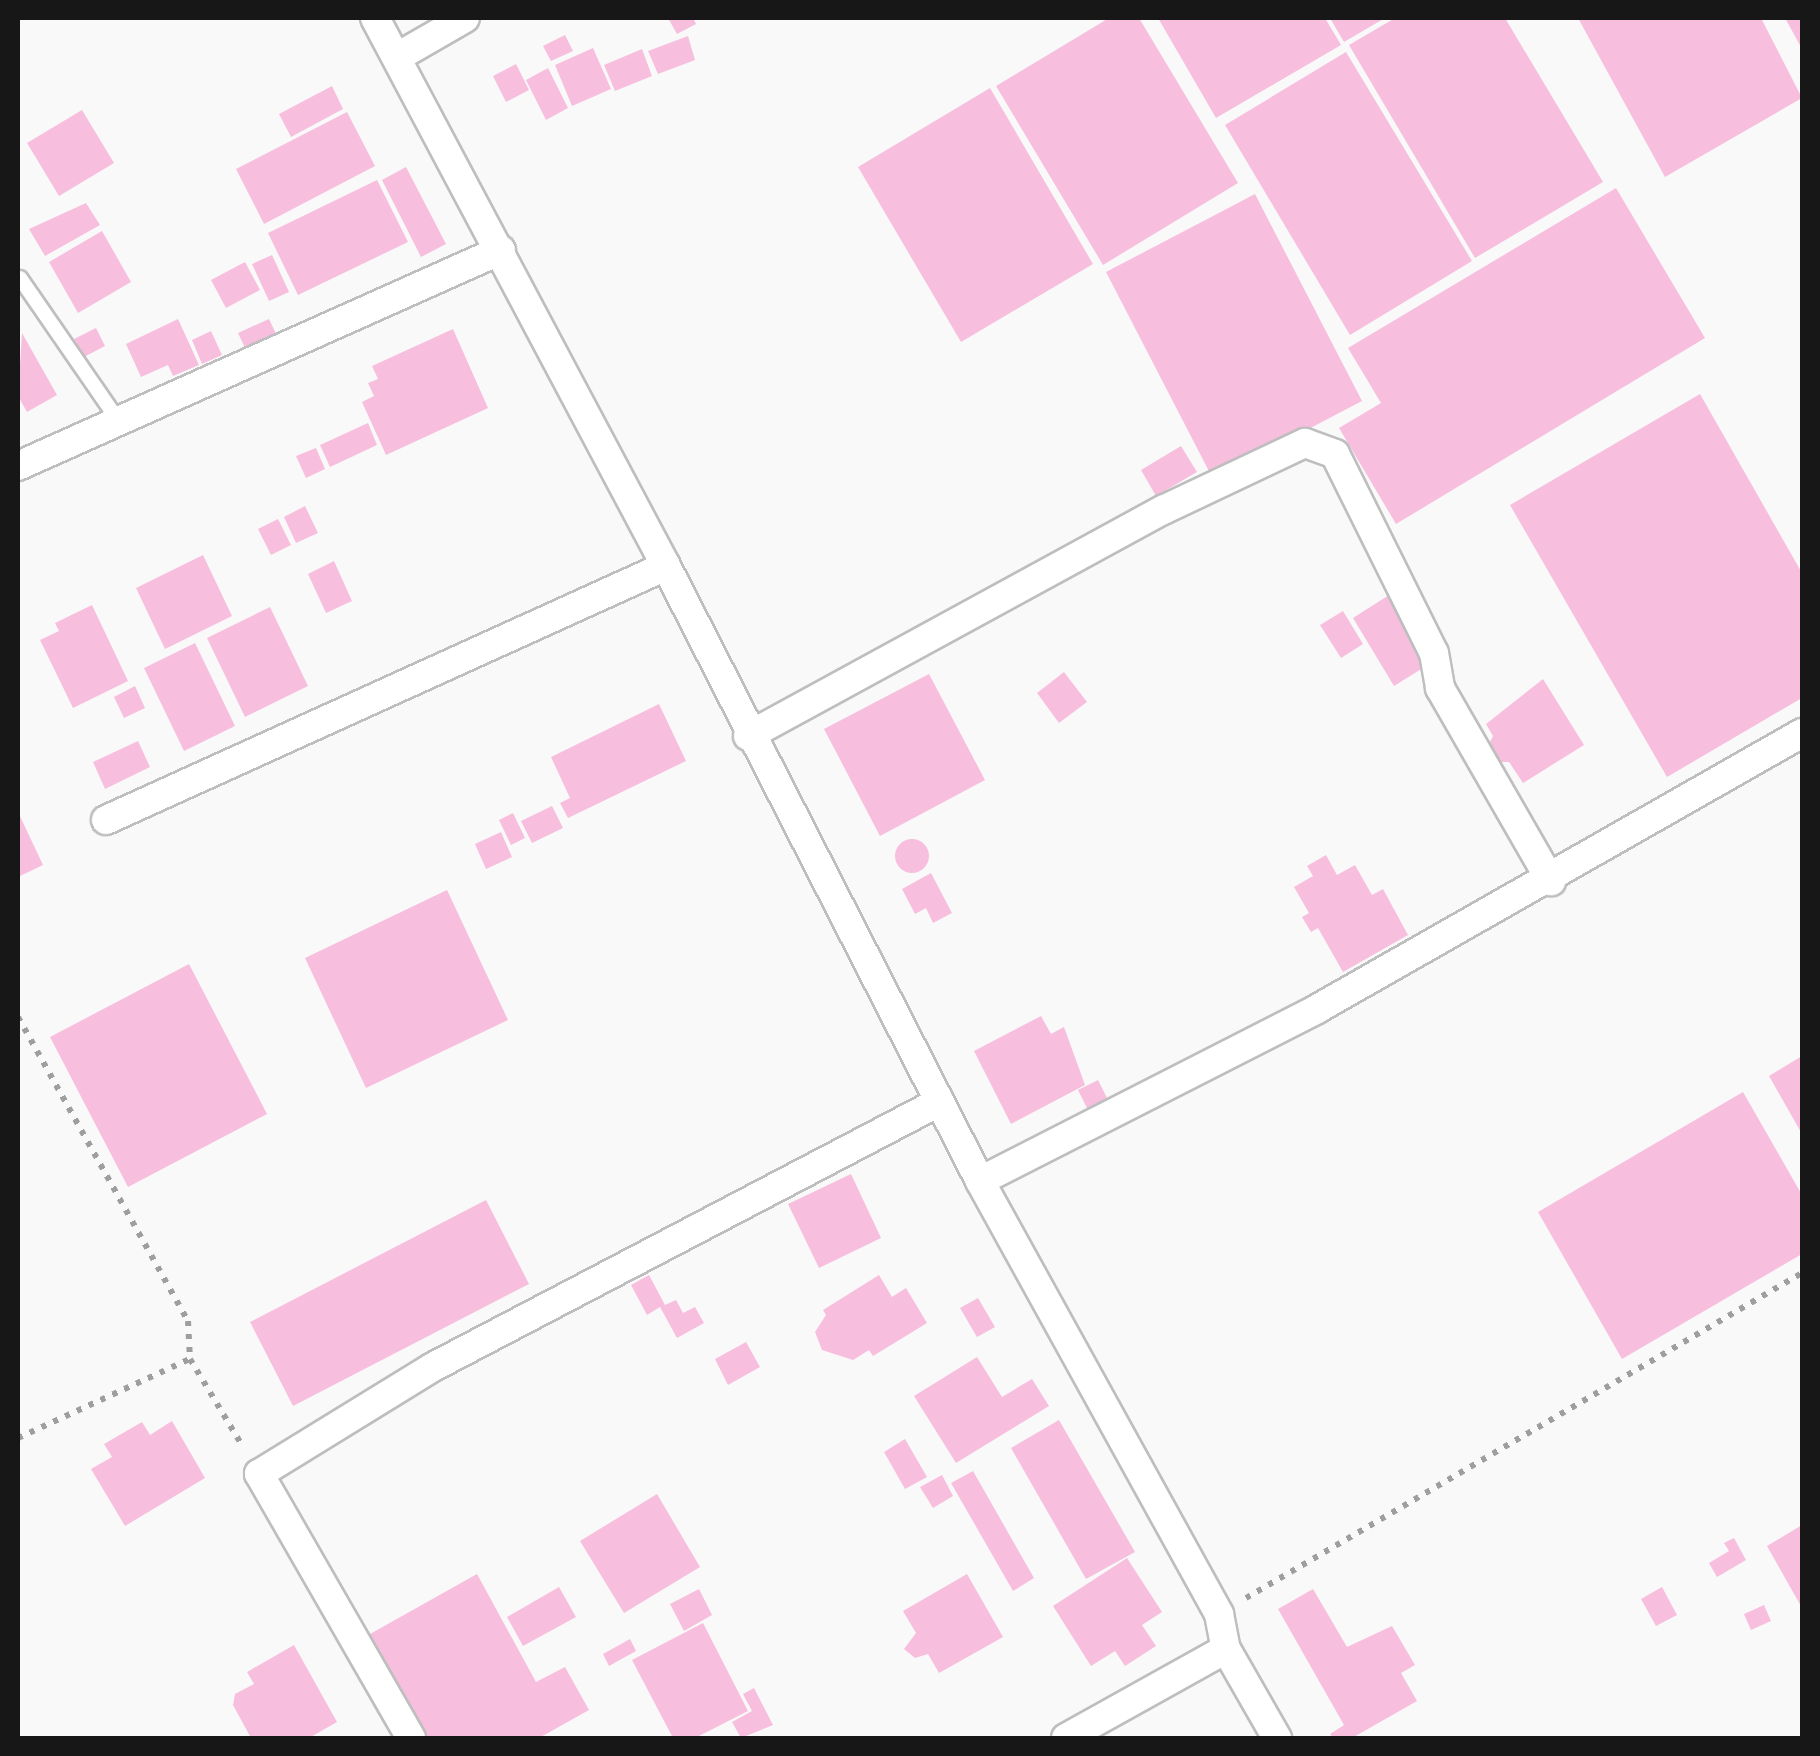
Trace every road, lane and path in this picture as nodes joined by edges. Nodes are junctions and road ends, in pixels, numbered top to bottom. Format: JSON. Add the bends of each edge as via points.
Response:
{"nodes":[{"id":1,"x":375,"y":18,"type":"edge"},
{"id":2,"x":466,"y":18,"type":"edge"},
{"id":3,"x":399,"y":56,"type":"junction"},
{"id":4,"x":502,"y":250,"type":"junction"},
{"id":5,"x":20,"y":278,"type":"edge"},
{"id":6,"x":118,"y":420,"type":"junction"},
{"id":7,"x":19,"y":462,"type":"edge"},
{"id":8,"x":666,"y":566,"type":"junction"},
{"id":9,"x":1802,"y":733,"type":"edge"},
{"id":10,"x":748,"y":736,"type":"junction"},
{"id":11,"x":106,"y":820,"type":"dead end"},
{"id":12,"x":1550,"y":881,"type":"junction"},
{"id":13,"x":18,"y":1017,"type":"edge"},
{"id":14,"x":939,"y":1102,"type":"junction"},
{"id":15,"x":980,"y":1181,"type":"junction"},
{"id":16,"x":1802,"y":1272,"type":"edge"},
{"id":17,"x":190,"y":1359,"type":"junction"},
{"id":18,"x":18,"y":1438,"type":"edge"},
{"id":19,"x":259,"y":1474,"type":"junction"},
{"id":20,"x":1219,"y":1614,"type":"junction"},
{"id":21,"x":1226,"y":1649,"type":"junction"},
{"id":22,"x":410,"y":1738,"type":"edge"},
{"id":23,"x":1066,"y":1738,"type":"edge"},
{"id":24,"x":1277,"y":1738,"type":"edge"}],
"edges":[{"from":1,"to":3,"type":"street"},
{"from":2,"to":3,"type":"street"},
{"from":3,"to":4,"type":"street"},
{"from":4,"to":6,"type":"street"},
{"from":4,"to":8,"type":"street"},
{"from":5,"to":6,"type":"lane"},
{"from":6,"to":7,"type":"street"},
{"from":8,"to":10,"type":"street"},
{"from":8,"to":11,"type":"street"},
{"from":9,"to":12,"type":"street"},
{"from":10,"to":12,"type":"street","via":[[1164,510],[1305,443],[1335,454],[1434,654],[1440,688]]},
{"from":10,"to":14,"type":"street"},
{"from":12,"to":15,"type":"street"},
{"from":13,"to":17,"type":"path","via":[[188,1322]]},
{"from":14,"to":15,"type":"street"},
{"from":14,"to":19,"type":"street","via":[[434,1367]]},
{"from":15,"to":20,"type":"street"},
{"from":16,"to":20,"type":"path"},
{"from":17,"to":18,"type":"path"},
{"from":17,"to":19,"type":"path"},
{"from":19,"to":22,"type":"street"},
{"from":20,"to":21,"type":"street"},
{"from":21,"to":23,"type":"street"},
{"from":21,"to":24,"type":"street"}]}
